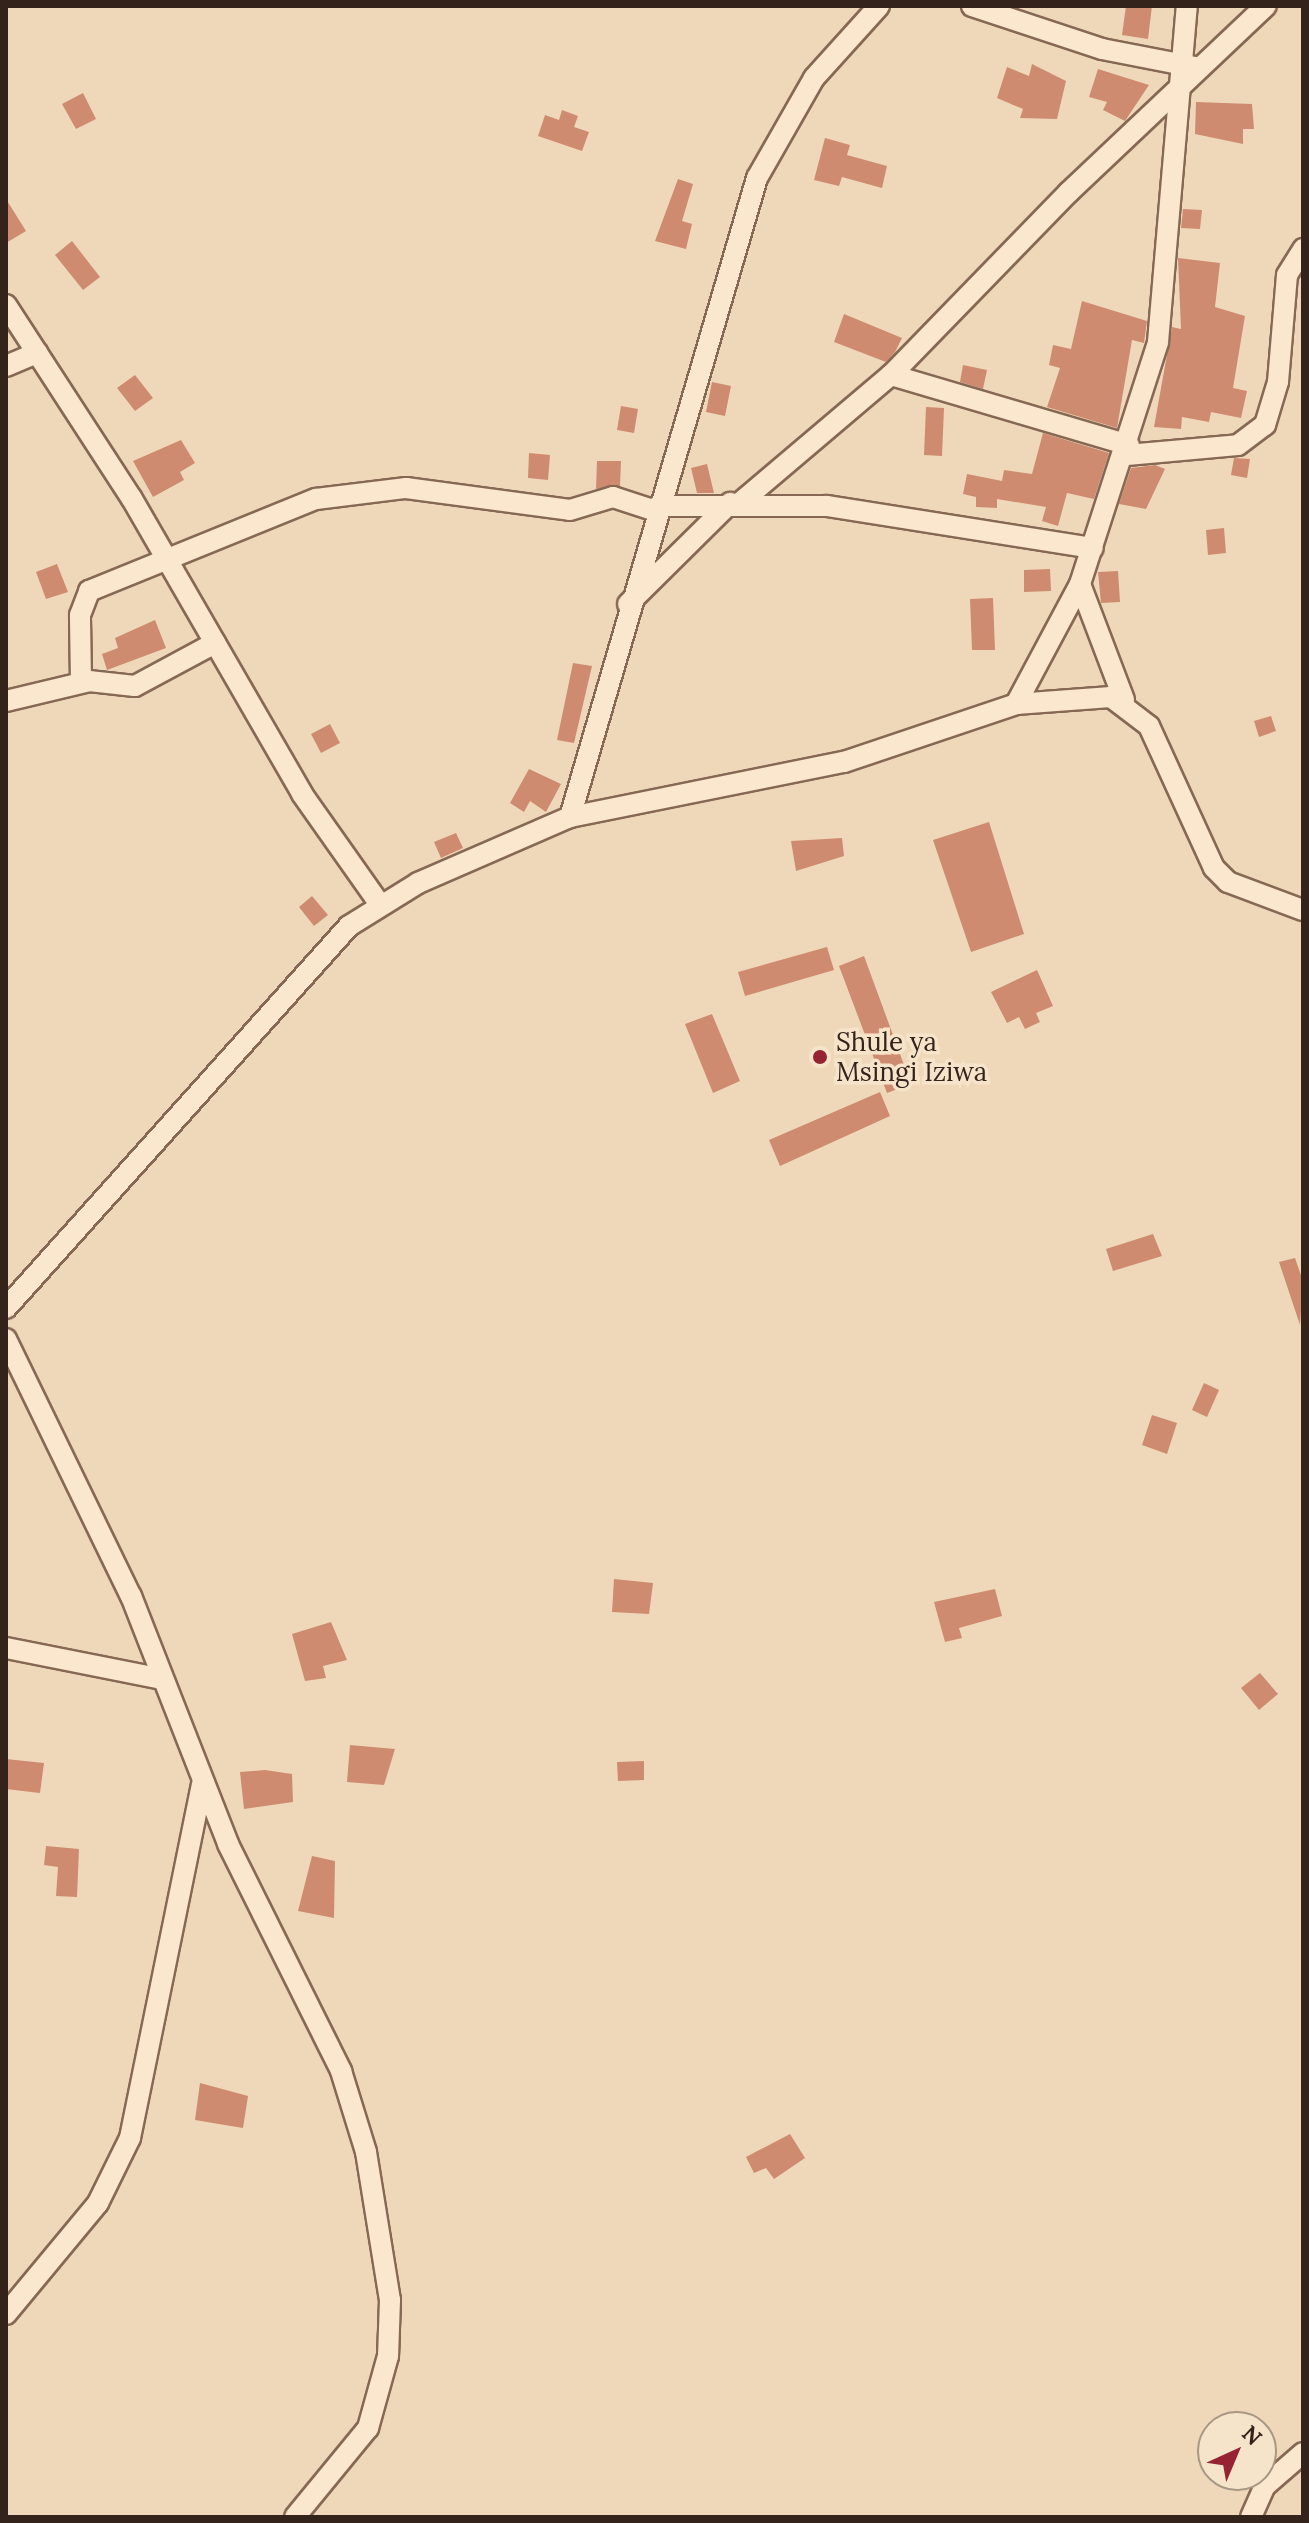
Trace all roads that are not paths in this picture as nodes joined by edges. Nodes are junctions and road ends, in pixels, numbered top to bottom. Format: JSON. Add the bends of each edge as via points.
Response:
{"nodes":[{"id":1,"x":879,"y":6,"type":"edge"},
{"id":2,"x":972,"y":6,"type":"edge"},
{"id":3,"x":1187,"y":6,"type":"edge"},
{"id":4,"x":1266,"y":6,"type":"edge"},
{"id":5,"x":1183,"y":65,"type":"junction"},
{"id":6,"x":1205,"y":69,"type":"junction"},
{"id":7,"x":1181,"y":90,"type":"junction"},
{"id":8,"x":1303,"y":249,"type":"edge"},
{"id":9,"x":6,"y":305,"type":"edge"},
{"id":10,"x":37,"y":353,"type":"junction"},
{"id":11,"x":6,"y":366,"type":"edge"},
{"id":12,"x":891,"y":375,"type":"junction"},
{"id":13,"x":1128,"y":450,"type":"junction"},
{"id":14,"x":736,"y":502,"type":"junction"},
{"id":15,"x":657,"y":508,"type":"junction"},
{"id":16,"x":1093,"y":548,"type":"junction"},
{"id":17,"x":171,"y":564,"type":"junction"},
{"id":18,"x":1080,"y":584,"type":"junction"},
{"id":19,"x":628,"y":604,"type":"junction"},
{"id":20,"x":215,"y":643,"type":"junction"},
{"id":21,"x":81,"y":682,"type":"junction"},
{"id":22,"x":1124,"y":700,"type":"junction"},
{"id":23,"x":6,"y":701,"type":"edge"},
{"id":24,"x":1016,"y":704,"type":"junction"},
{"id":25,"x":570,"y":817,"type":"junction"},
{"id":26,"x":379,"y":903,"type":"junction"},
{"id":27,"x":1303,"y":910,"type":"edge"},
{"id":28,"x":6,"y":1308,"type":"edge"},
{"id":29,"x":6,"y":1339,"type":"edge"},
{"id":30,"x":6,"y":1648,"type":"edge"},
{"id":31,"x":162,"y":1679,"type":"junction"},
{"id":32,"x":202,"y":1784,"type":"junction"},
{"id":33,"x":6,"y":2314,"type":"edge"},
{"id":34,"x":1303,"y":2453,"type":"edge"},
{"id":35,"x":295,"y":2517,"type":"edge"},
{"id":36,"x":1251,"y":2517,"type":"edge"}],
"edges":[{"from":1,"to":15,"type":"street","via":[[814,78],[763,160]]},
{"from":2,"to":5,"type":"street","via":[[1102,49]]},
{"from":3,"to":5,"type":"street"},
{"from":4,"to":6,"type":"street"},
{"from":5,"to":6,"type":"street"},
{"from":5,"to":7,"type":"street"},
{"from":6,"to":7,"type":"street"},
{"from":7,"to":12,"type":"street","via":[[1069,192]]},
{"from":7,"to":13,"type":"street","via":[[1158,342]]},
{"from":8,"to":13,"type":"street","via":[[1287,275],[1278,382],[1265,425],[1238,445]]},
{"from":9,"to":10,"type":"street"},
{"from":10,"to":11,"type":"street"},
{"from":10,"to":17,"type":"street"},
{"from":12,"to":13,"type":"street"},
{"from":12,"to":14,"type":"street"},
{"from":13,"to":16,"type":"street"},
{"from":14,"to":15,"type":"street"},
{"from":14,"to":16,"type":"street","via":[[827,506]]},
{"from":14,"to":19,"type":"street"},
{"from":15,"to":17,"type":"street","via":[[613,497],[570,510],[385,487],[293,507]]},
{"from":15,"to":19,"type":"street"},
{"from":16,"to":18,"type":"street"},
{"from":17,"to":20,"type":"street"},
{"from":17,"to":21,"type":"street","via":[[85,595]]},
{"from":18,"to":22,"type":"street"},
{"from":18,"to":24,"type":"street"},
{"from":19,"to":25,"type":"street"},
{"from":20,"to":21,"type":"street","via":[[135,686]]},
{"from":20,"to":26,"type":"street","via":[[302,794]]},
{"from":21,"to":23,"type":"street"},
{"from":22,"to":24,"type":"street"},
{"from":22,"to":27,"type":"street","via":[[1149,726],[1214,868],[1228,882]]},
{"from":24,"to":25,"type":"street","via":[[844,762]]},
{"from":25,"to":26,"type":"street"},
{"from":26,"to":28,"type":"street","via":[[275,1004]]},
{"from":29,"to":31,"type":"street","via":[[131,1596]]},
{"from":30,"to":31,"type":"street"},
{"from":31,"to":32,"type":"street"},
{"from":32,"to":33,"type":"street","via":[[130,2138],[98,2203]]},
{"from":32,"to":35,"type":"street","via":[[341,2071],[366,2152],[390,2300],[388,2356],[368,2428]]},
{"from":34,"to":36,"type":"street","via":[[1265,2486]]}]}
